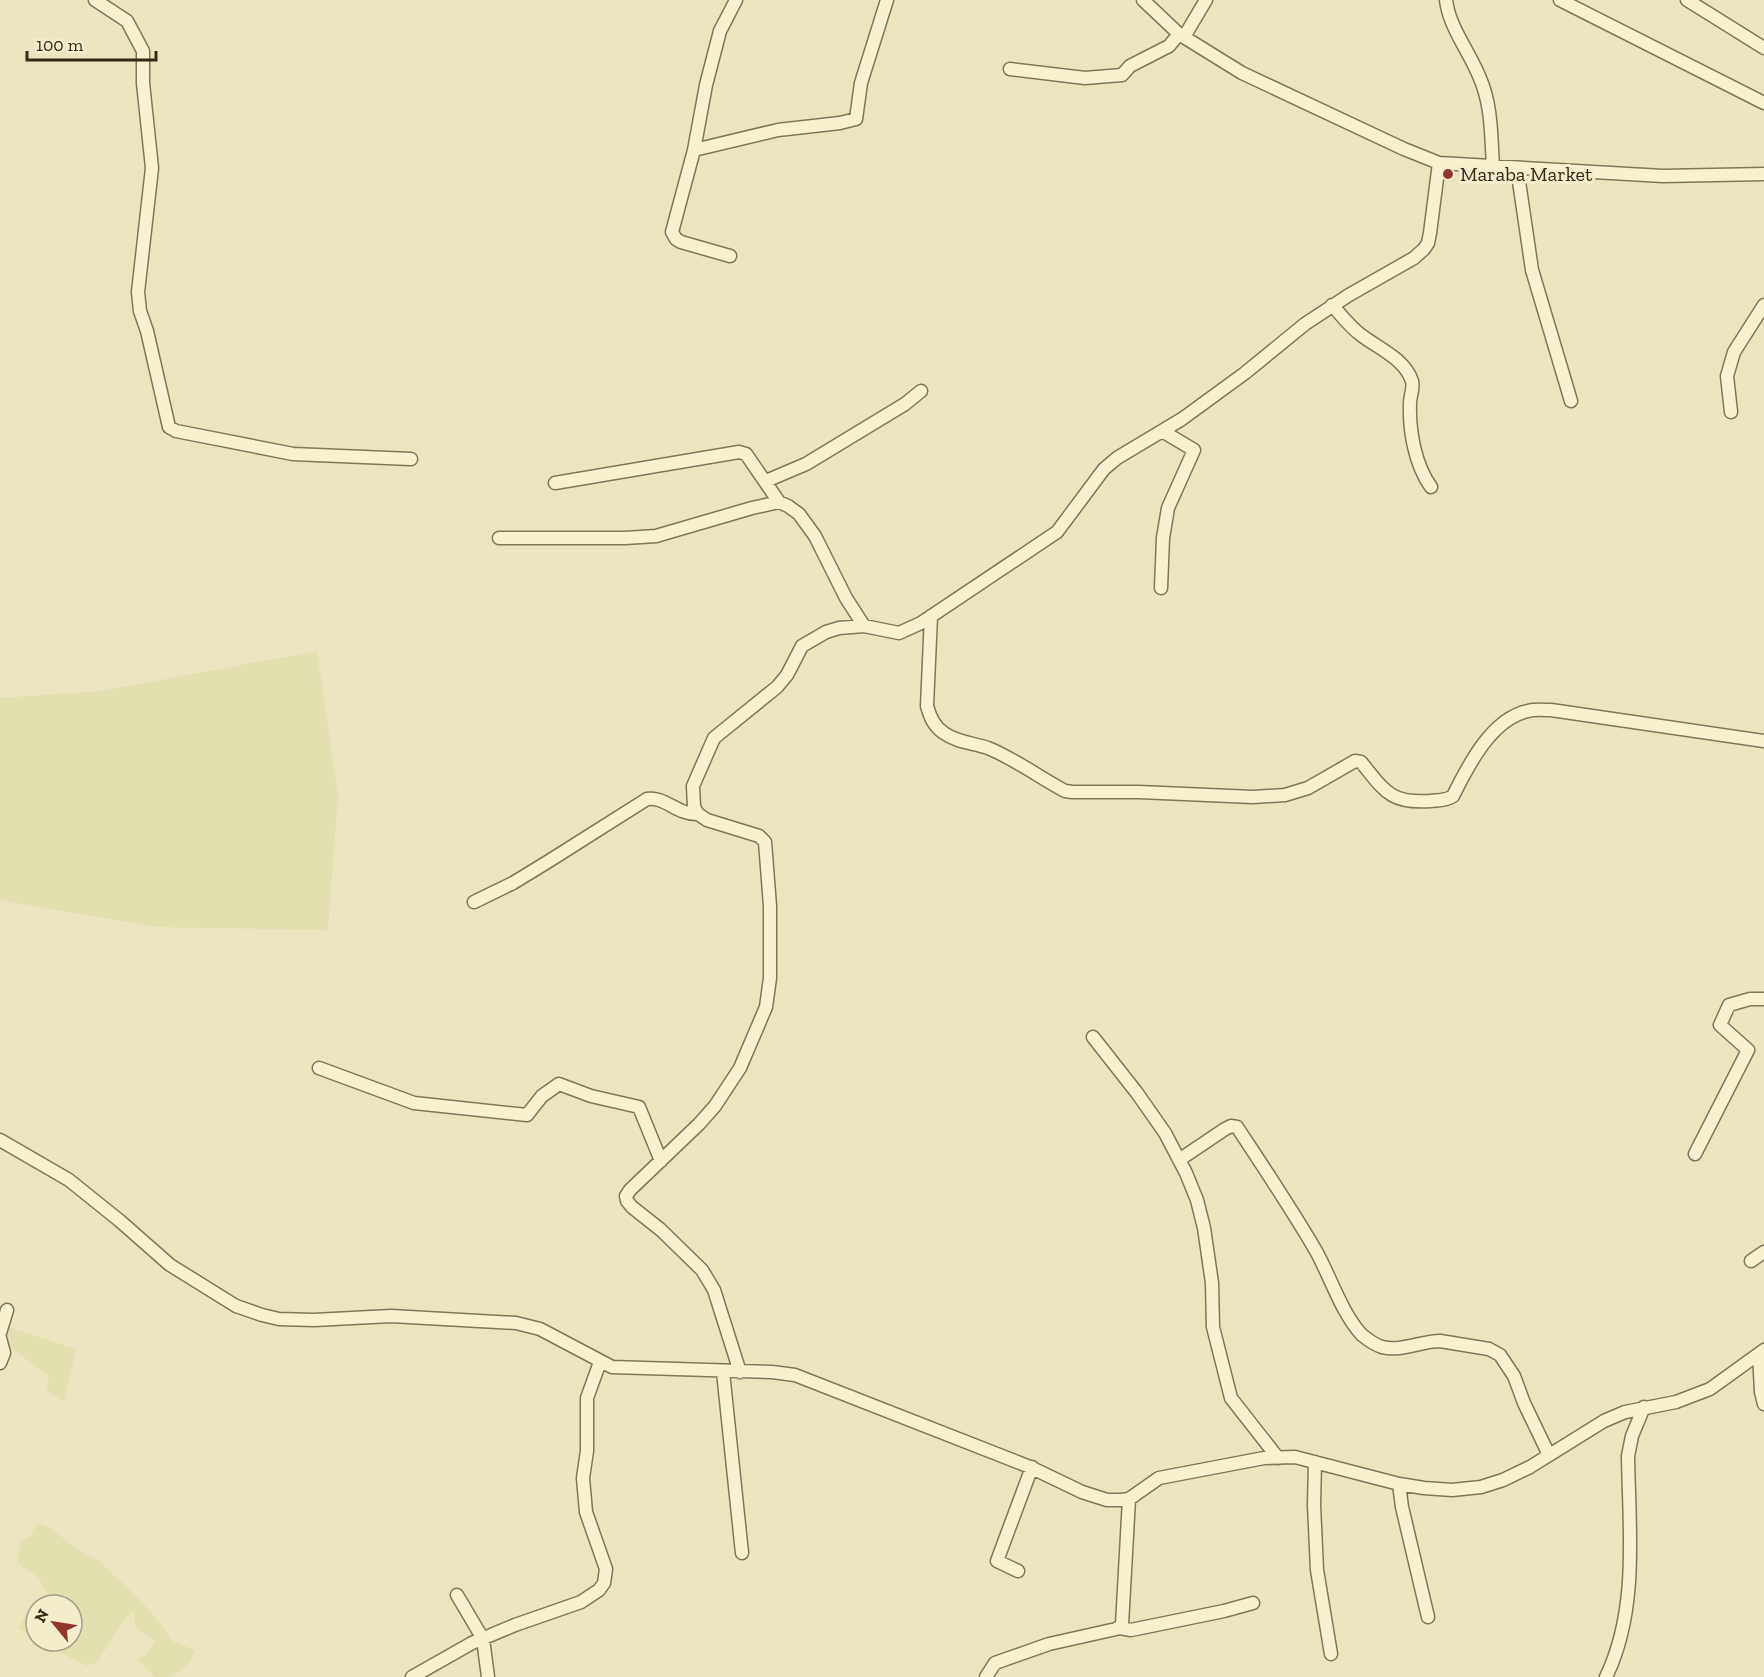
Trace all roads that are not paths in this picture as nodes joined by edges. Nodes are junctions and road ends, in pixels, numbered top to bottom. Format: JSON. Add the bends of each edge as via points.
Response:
{"nodes":[{"id":1,"x":95,"y":0,"type":"edge"},
{"id":2,"x":736,"y":0,"type":"edge"},
{"id":3,"x":887,"y":0,"type":"edge"},
{"id":4,"x":1143,"y":0,"type":"edge"},
{"id":5,"x":1206,"y":0,"type":"edge"},
{"id":6,"x":1446,"y":0,"type":"edge"},
{"id":7,"x":1560,"y":0,"type":"edge"},
{"id":8,"x":1687,"y":0,"type":"edge"},
{"id":9,"x":1182,"y":35,"type":"junction"},
{"id":10,"x":1764,"y":48,"type":"edge"},
{"id":11,"x":1010,"y":69,"type":"dead end"},
{"id":12,"x":1764,"y":103,"type":"edge"},
{"id":13,"x":694,"y":150,"type":"junction"},
{"id":14,"x":1439,"y":163,"type":"junction"},
{"id":15,"x":1493,"y":167,"type":"junction"},
{"id":16,"x":1517,"y":168,"type":"junction"},
{"id":17,"x":1764,"y":174,"type":"edge"},
{"id":18,"x":730,"y":256,"type":"dead end"},
{"id":19,"x":1332,"y":305,"type":"junction"},
{"id":20,"x":1764,"y":305,"type":"edge"},
{"id":21,"x":921,"y":391,"type":"dead end"},
{"id":22,"x":1571,"y":401,"type":"dead end"},
{"id":23,"x":1731,"y":412,"type":"dead end"},
{"id":24,"x":1162,"y":431,"type":"junction"},
{"id":25,"x":411,"y":459,"type":"dead end"},
{"id":26,"x":766,"y":481,"type":"junction"},
{"id":27,"x":555,"y":483,"type":"dead end"},
{"id":28,"x":1431,"y":487,"type":"dead end"},
{"id":29,"x":779,"y":502,"type":"junction"},
{"id":30,"x":499,"y":538,"type":"dead end"},
{"id":31,"x":1161,"y":588,"type":"dead end"},
{"id":32,"x":931,"y":616,"type":"junction"},
{"id":33,"x":864,"y":626,"type":"junction"},
{"id":34,"x":1764,"y":741,"type":"edge"},
{"id":35,"x":698,"y":814,"type":"junction"},
{"id":36,"x":474,"y":902,"type":"dead end"},
{"id":37,"x":1764,"y":999,"type":"edge"},
{"id":38,"x":1093,"y":1037,"type":"dead end"},
{"id":39,"x":320,"y":1068,"type":"dead end"},
{"id":40,"x":0,"y":1140,"type":"edge"},
{"id":41,"x":1695,"y":1154,"type":"dead end"},
{"id":42,"x":1179,"y":1160,"type":"junction"},
{"id":43,"x":661,"y":1161,"type":"junction"},
{"id":44,"x":1764,"y":1252,"type":"edge"},
{"id":45,"x":1751,"y":1261,"type":"dead end"},
{"id":46,"x":7,"y":1310,"type":"dead end"},
{"id":47,"x":0,"y":1335,"type":"edge"},
{"id":48,"x":1762,"y":1352,"type":"edge"},
{"id":49,"x":600,"y":1362,"type":"junction"},
{"id":50,"x":0,"y":1363,"type":"edge"},
{"id":51,"x":723,"y":1372,"type":"junction"},
{"id":52,"x":740,"y":1372,"type":"junction"},
{"id":53,"x":1764,"y":1404,"type":"edge"},
{"id":54,"x":1644,"y":1407,"type":"junction"},
{"id":55,"x":1549,"y":1455,"type":"junction"},
{"id":56,"x":1278,"y":1458,"type":"junction"},
{"id":57,"x":1315,"y":1462,"type":"junction"},
{"id":58,"x":1032,"y":1467,"type":"junction"},
{"id":59,"x":1399,"y":1484,"type":"junction"},
{"id":60,"x":1129,"y":1499,"type":"junction"},
{"id":61,"x":742,"y":1553,"type":"dead end"},
{"id":62,"x":1018,"y":1571,"type":"dead end"},
{"id":63,"x":457,"y":1595,"type":"dead end"},
{"id":64,"x":1252,"y":1604,"type":"dead end"},
{"id":65,"x":1428,"y":1617,"type":"dead end"},
{"id":66,"x":1120,"y":1628,"type":"junction"},
{"id":67,"x":483,"y":1639,"type":"junction"},
{"id":68,"x":1331,"y":1654,"type":"dead end"},
{"id":69,"x":412,"y":1677,"type":"edge"},
{"id":70,"x":488,"y":1677,"type":"edge"},
{"id":71,"x":986,"y":1677,"type":"edge"},
{"id":72,"x":1606,"y":1677,"type":"edge"}],
"edges":[{"from":1,"to":25,"type":"street","via":[[127,21],[143,51],[152,168],[138,292],[169,427],[293,454]]},
{"from":2,"to":13,"type":"street","via":[[720,31]]},
{"from":3,"to":13,"type":"street","via":[[861,83],[856,119],[778,130]]},
{"from":4,"to":9,"type":"street"},
{"from":5,"to":9,"type":"street"},
{"from":6,"to":15,"type":"street","via":[[1480,78],[1490,113]]},
{"from":7,"to":12,"type":"street"},
{"from":8,"to":10,"type":"street"},
{"from":9,"to":11,"type":"street","via":[[1122,75],[1085,78]]},
{"from":9,"to":14,"type":"street","via":[[1242,73]]},
{"from":13,"to":18,"type":"street","via":[[672,232],[681,243]]},
{"from":14,"to":15,"type":"street"},
{"from":14,"to":19,"type":"street","via":[[1430,233],[1424,249]]},
{"from":15,"to":16,"type":"street"},
{"from":16,"to":17,"type":"street","via":[[1663,176]]},
{"from":16,"to":22,"type":"street","via":[[1532,270]]},
{"from":19,"to":24,"type":"street"},
{"from":19,"to":28,"type":"street","via":[[1360,335],[1400,363],[1411,378],[1414,446]]},
{"from":20,"to":23,"type":"street","via":[[1734,352],[1727,376]]},
{"from":21,"to":26,"type":"street","via":[[806,464]]},
{"from":24,"to":31,"type":"street","via":[[1194,450],[1167,508]]},
{"from":24,"to":32,"type":"street","via":[[1104,469],[1057,532]]},
{"from":26,"to":27,"type":"street","via":[[746,454],[739,452]]},
{"from":26,"to":29,"type":"street"},
{"from":29,"to":30,"type":"street","via":[[656,536]]},
{"from":29,"to":33,"type":"street","via":[[799,514],[815,536]]},
{"from":32,"to":33,"type":"street","via":[[898,633]]},
{"from":32,"to":34,"type":"street","via":[[927,706],[938,729],[1020,764],[1065,791],[1285,795],[1308,788],[1355,761],[1361,762],[1384,792],[1398,799],[1449,799],[1486,740],[1527,711],[1551,710]]},
{"from":33,"to":35,"type":"street","via":[[832,630],[802,646],[777,687],[714,738],[693,786]]},
{"from":35,"to":36,"type":"street","via":[[687,814],[657,799],[647,799],[540,867]]},
{"from":35,"to":43,"type":"street","via":[[759,836],[765,842],[770,978],[766,1006],[740,1068],[699,1124]]},
{"from":37,"to":41,"type":"street","via":[[1729,1005],[1720,1025],[1748,1050]]},
{"from":38,"to":42,"type":"street","via":[[1165,1133]]},
{"from":39,"to":43,"type":"street","via":[[414,1103],[527,1115],[542,1096],[559,1084],[639,1107]]},
{"from":40,"to":49,"type":"street","via":[[69,1180],[170,1265],[236,1306],[279,1319],[391,1316],[516,1323],[540,1329]]},
{"from":42,"to":55,"type":"street","via":[[1230,1126],[1236,1127],[1281,1193],[1363,1335],[1383,1347],[1440,1341],[1495,1352],[1514,1376]]},
{"from":42,"to":56,"type":"street","via":[[1197,1200],[1204,1228],[1213,1327],[1231,1398]]},
{"from":43,"to":52,"type":"street","via":[[630,1190],[627,1201],[702,1270],[714,1290]]},
{"from":44,"to":45,"type":"street"},
{"from":46,"to":47,"type":"street"},
{"from":47,"to":50,"type":"street","via":[[4,1353]]},
{"from":48,"to":53,"type":"street"},
{"from":48,"to":54,"type":"street","via":[[1723,1381],[1694,1396]]},
{"from":49,"to":51,"type":"street","via":[[612,1367]]},
{"from":49,"to":67,"type":"street","via":[[587,1398],[583,1478],[586,1512],[606,1569],[604,1583],[581,1602]]},
{"from":51,"to":52,"type":"street"},
{"from":51,"to":61,"type":"street"},
{"from":52,"to":58,"type":"street","via":[[795,1375]]},
{"from":54,"to":55,"type":"street","via":[[1604,1421]]},
{"from":54,"to":72,"type":"street","via":[[1628,1456],[1629,1593]]},
{"from":55,"to":59,"type":"street","via":[[1503,1480],[1481,1487],[1452,1490]]},
{"from":56,"to":57,"type":"street"},
{"from":56,"to":60,"type":"street","via":[[1159,1478]]},
{"from":57,"to":59,"type":"street"},
{"from":57,"to":68,"type":"street","via":[[1317,1570]]},
{"from":58,"to":60,"type":"street","via":[[1082,1492],[1107,1500]]},
{"from":58,"to":62,"type":"street","via":[[997,1561]]},
{"from":59,"to":65,"type":"street"},
{"from":60,"to":66,"type":"street"},
{"from":63,"to":67,"type":"street"},
{"from":64,"to":66,"type":"street","via":[[1131,1630]]},
{"from":66,"to":71,"type":"street","via":[[1049,1644],[995,1663]]},
{"from":67,"to":69,"type":"street"},
{"from":67,"to":70,"type":"street"}]}
